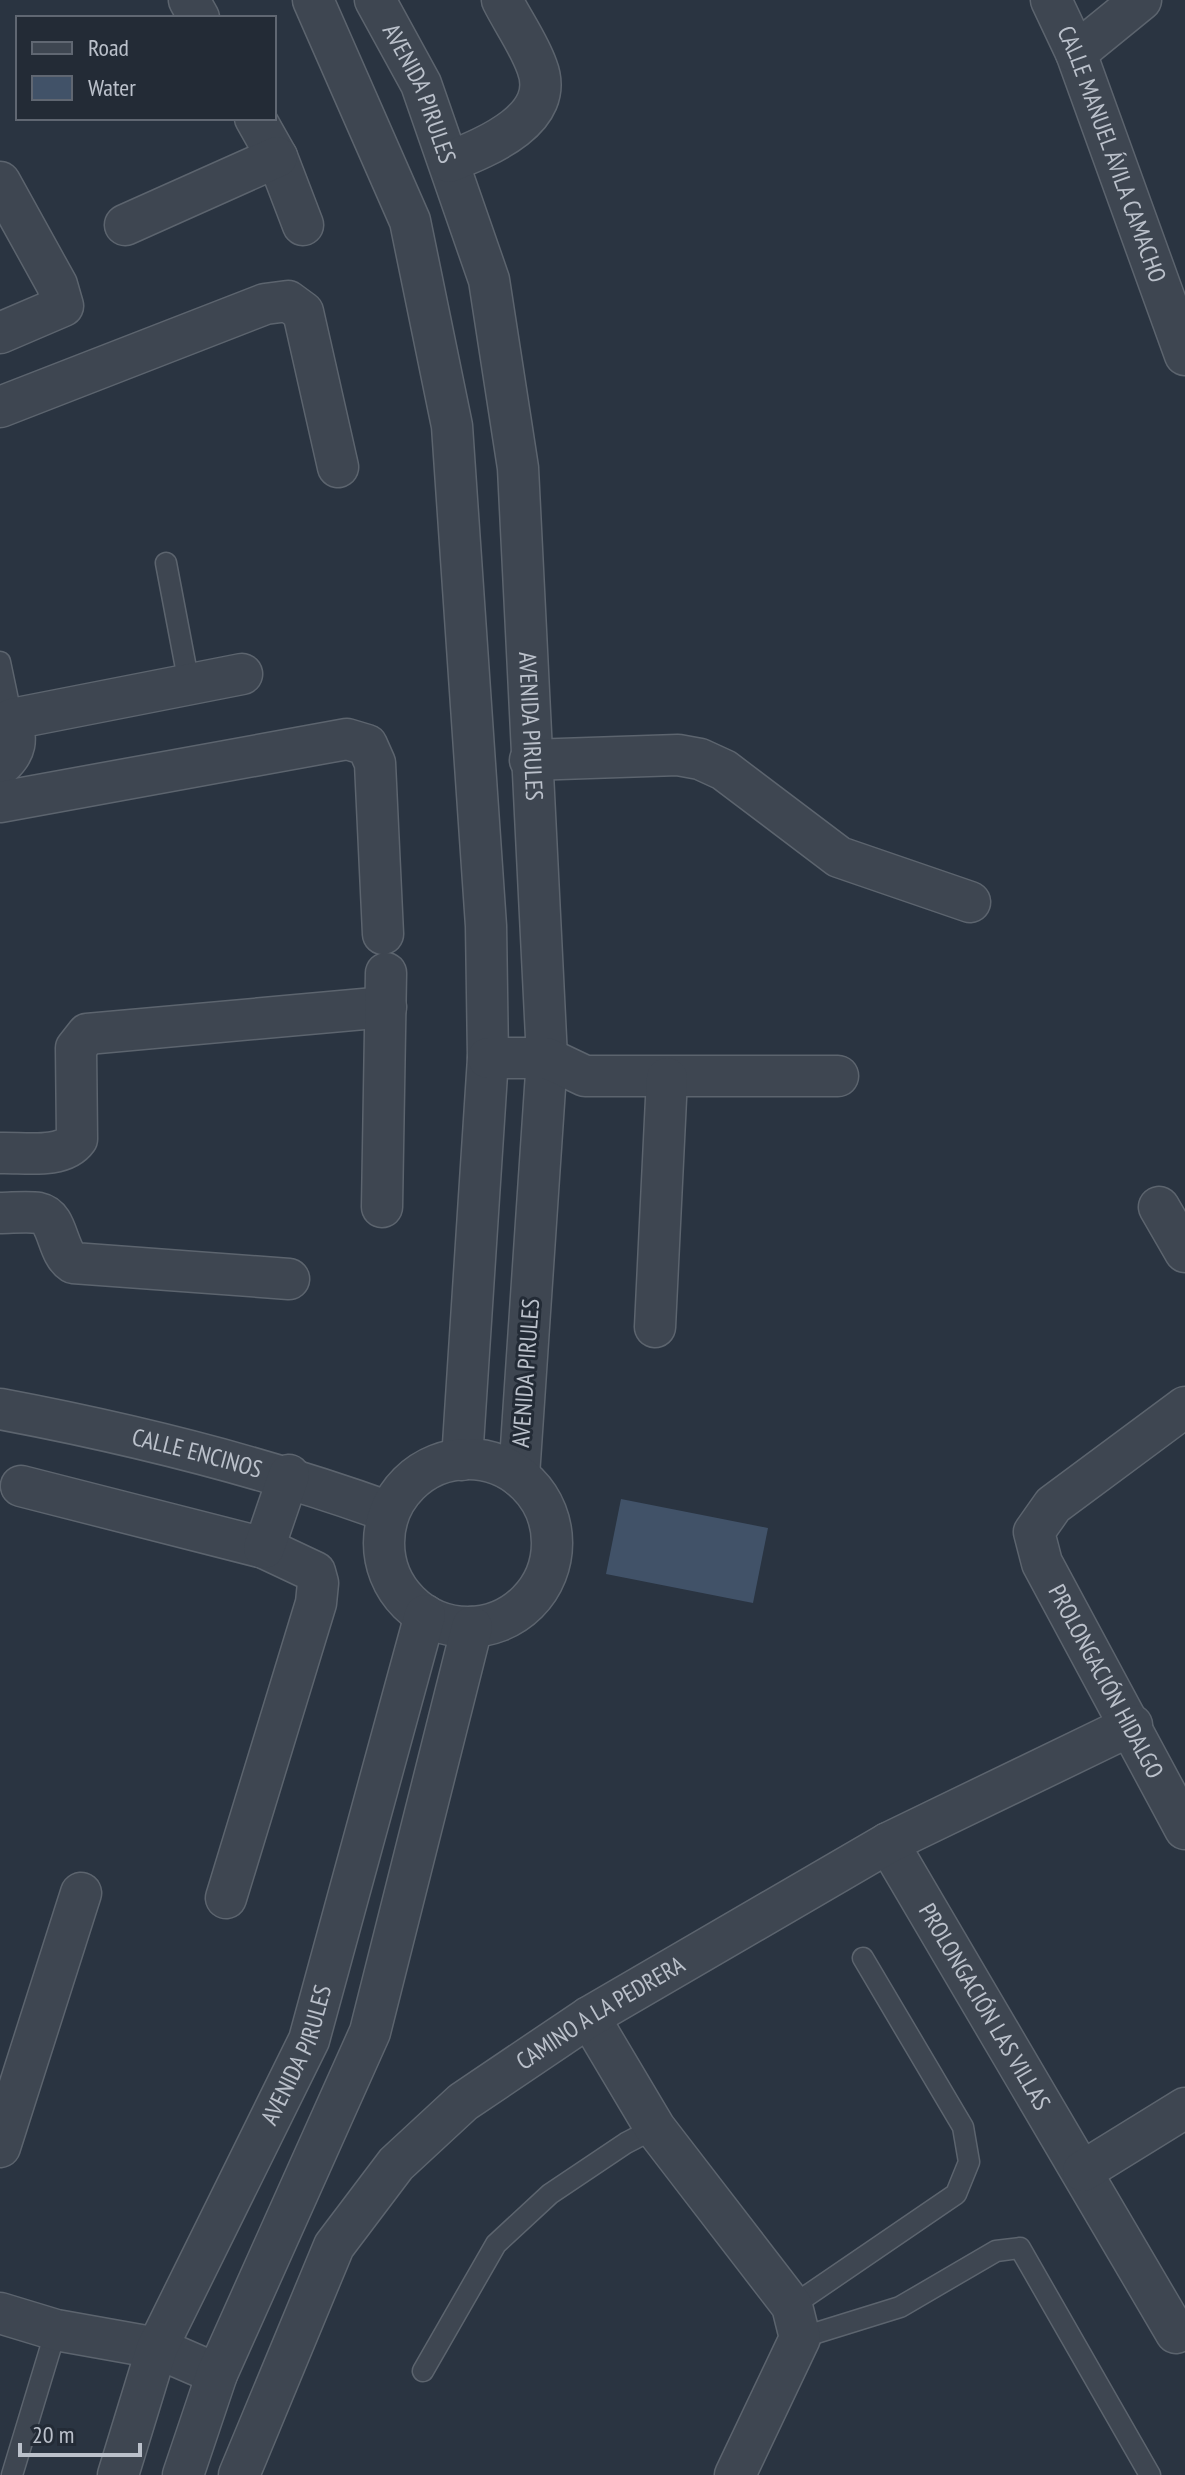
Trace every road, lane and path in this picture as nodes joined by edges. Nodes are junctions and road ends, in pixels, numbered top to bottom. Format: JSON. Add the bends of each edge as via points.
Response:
{"nodes":[{"id":1,"x":313,"y":0,"type":"edge"},
{"id":2,"x":375,"y":0,"type":"edge"},
{"id":3,"x":502,"y":0,"type":"edge"},
{"id":4,"x":1051,"y":0,"type":"edge"},
{"id":5,"x":1141,"y":0,"type":"edge"},
{"id":6,"x":1076,"y":53,"type":"junction"},
{"id":7,"x":256,"y":120,"type":"edge"},
{"id":8,"x":277,"y":157,"type":"junction"},
{"id":9,"x":449,"y":162,"type":"junction"},
{"id":10,"x":0,"y":182,"type":"edge"},
{"id":11,"x":125,"y":225,"type":"dead end"},
{"id":12,"x":303,"y":225,"type":"dead end"},
{"id":13,"x":0,"y":333,"type":"edge"},
{"id":14,"x":1185,"y":355,"type":"edge"},
{"id":15,"x":0,"y":407,"type":"edge"},
{"id":16,"x":338,"y":467,"type":"dead end"},
{"id":17,"x":166,"y":563,"type":"dead end"},
{"id":18,"x":0,"y":662,"type":"edge"},
{"id":19,"x":242,"y":674,"type":"dead end"},
{"id":20,"x":189,"y":684,"type":"junction"},
{"id":21,"x":12,"y":719,"type":"junction"},
{"id":22,"x":530,"y":760,"type":"junction"},
{"id":23,"x":0,"y":766,"type":"edge"},
{"id":24,"x":0,"y":802,"type":"edge"},
{"id":25,"x":970,"y":902,"type":"dead end"},
{"id":26,"x":383,"y":934,"type":"dead end"},
{"id":27,"x":488,"y":1058,"type":"junction"},
{"id":28,"x":547,"y":1058,"type":"junction"},
{"id":29,"x":838,"y":1076,"type":"dead end"},
{"id":30,"x":667,"y":1078,"type":"junction"},
{"id":31,"x":0,"y":1153,"type":"edge"},
{"id":32,"x":382,"y":1207,"type":"dead end"},
{"id":33,"x":1159,"y":1207,"type":"dead end"},
{"id":34,"x":0,"y":1213,"type":"edge"},
{"id":35,"x":1185,"y":1252,"type":"edge"},
{"id":36,"x":289,"y":1279,"type":"dead end"},
{"id":37,"x":655,"y":1327,"type":"dead end"},
{"id":38,"x":1185,"y":1407,"type":"edge"},
{"id":39,"x":0,"y":1409,"type":"edge"},
{"id":40,"x":462,"y":1460,"type":"junction"},
{"id":41,"x":289,"y":1475,"type":"junction"},
{"id":42,"x":519,"y":1476,"type":"junction"},
{"id":43,"x":21,"y":1486,"type":"dead end"},
{"id":44,"x":389,"y":1512,"type":"junction"},
{"id":45,"x":264,"y":1548,"type":"junction"},
{"id":46,"x":425,"y":1615,"type":"junction"},
{"id":47,"x":472,"y":1627,"type":"junction"},
{"id":48,"x":1132,"y":1725,"type":"junction"},
{"id":49,"x":1185,"y":1829,"type":"edge"},
{"id":50,"x":888,"y":1843,"type":"junction"},
{"id":51,"x":81,"y":1893,"type":"dead end"},
{"id":52,"x":226,"y":1898,"type":"dead end"},
{"id":53,"x":863,"y":1958,"type":"dead end"},
{"id":54,"x":589,"y":2017,"type":"junction"},
{"id":55,"x":1185,"y":2108,"type":"edge"},
{"id":56,"x":655,"y":2128,"type":"junction"},
{"id":57,"x":0,"y":2147,"type":"edge"},
{"id":58,"x":1083,"y":2171,"type":"junction"},
{"id":59,"x":0,"y":2313,"type":"edge"},
{"id":60,"x":796,"y":2322,"type":"junction"},
{"id":61,"x":56,"y":2330,"type":"junction"},
{"id":62,"x":1176,"y":2333,"type":"dead end"},
{"id":63,"x":157,"y":2348,"type":"junction"},
{"id":64,"x":423,"y":2371,"type":"dead end"},
{"id":65,"x":217,"y":2374,"type":"junction"},
{"id":66,"x":12,"y":2475,"type":"edge"},
{"id":67,"x":118,"y":2475,"type":"edge"},
{"id":68,"x":183,"y":2475,"type":"edge"},
{"id":69,"x":239,"y":2475,"type":"edge"},
{"id":70,"x":735,"y":2475,"type":"edge"},
{"id":71,"x":1150,"y":2475,"type":"edge"}],
"edges":[{"from":1,"to":27,"type":"street","via":[[410,221],[452,426],[486,926]]},
{"from":2,"to":9,"type":"street","name":"AVENIDA PIRULES","via":[[421,84]]},
{"from":3,"to":9,"type":"street","via":[[538,69],[541,93],[530,115],[488,146]]},
{"from":4,"to":6,"type":"street","name":"CALLE MANUEL ÁVILA CAMACHO"},
{"from":5,"to":6,"type":"street"},
{"from":6,"to":14,"type":"street","name":"CALLE MANUEL ÁVILA CAMACHO"},
{"from":7,"to":8,"type":"street"},
{"from":8,"to":11,"type":"street"},
{"from":8,"to":12,"type":"street"},
{"from":9,"to":22,"type":"street","name":"AVENIDA PIRULES","via":[[489,280],[518,468]]},
{"from":10,"to":13,"type":"street","via":[[57,285],[63,306]]},
{"from":15,"to":16,"type":"street","via":[[265,304],[288,301],[303,312]]},
{"from":17,"to":20,"type":"lane"},
{"from":18,"to":21,"type":"lane"},
{"from":19,"to":20,"type":"street"},
{"from":20,"to":21,"type":"street"},
{"from":21,"to":23,"type":"street","via":[[17,739],[13,755]]},
{"from":22,"to":25,"type":"street","via":[[678,755],[700,759],[724,770],[839,857]]},
{"from":22,"to":28,"type":"street","name":"AVENIDA PIRULES"},
{"from":24,"to":26,"type":"street","via":[[347,739],[367,745],[375,763]]},
{"from":27,"to":28,"type":"street"},
{"from":27,"to":40,"type":"street"},
{"from":28,"to":30,"type":"street","via":[[585,1076]]},
{"from":28,"to":42,"type":"street","name":"AVENIDA PIRULES"},
{"from":29,"to":30,"type":"street"},
{"from":30,"to":37,"type":"street"},
{"from":31,"to":32,"type":"street","via":[[62,1152],[72,1146],[77,1139],[76,1048],[87,1034],[386,990]]},
{"from":33,"to":35,"type":"street"},
{"from":34,"to":36,"type":"street","via":[[49,1217],[64,1257],[73,1263]]},
{"from":38,"to":48,"type":"street","name":"PROLONGACIÓN HIDALGO","via":[[1053,1505],[1034,1532],[1042,1563]]},
{"from":39,"to":41,"type":"street","name":"CALLE ENCINOS","via":[[115,1430]]},
{"from":40,"to":42,"type":"street","via":[[493,1463]]},
{"from":40,"to":44,"type":"street","via":[[440,1463],[419,1475]]},
{"from":41,"to":44,"type":"street","name":"CALLE ENCINOS"},
{"from":41,"to":45,"type":"street"},
{"from":42,"to":47,"type":"street","via":[[540,1498],[551,1524],[552,1554],[543,1582],[526,1605],[501,1621]]},
{"from":43,"to":45,"type":"street"},
{"from":44,"to":46,"type":"street","via":[[384,1535],[392,1581]]},
{"from":45,"to":52,"type":"street","via":[[315,1572],[316,1603]]},
{"from":46,"to":47,"type":"street","via":[[447,1625]]},
{"from":46,"to":63,"type":"street","name":"AVENIDA PIRULES","via":[[309,2040]]},
{"from":47,"to":65,"type":"street","via":[[370,2032]]},
{"from":48,"to":49,"type":"street","name":"PROLONGACIÓN HIDALGO"},
{"from":48,"to":50,"type":"street","name":"CAMINO A LA PEDRERA"},
{"from":50,"to":54,"type":"street","name":"CAMINO A LA PEDRERA"},
{"from":50,"to":58,"type":"street","name":"PROLONGACIÓN LAS VILLAS"},
{"from":51,"to":57,"type":"street"},
{"from":53,"to":60,"type":"lane","via":[[963,2127],[969,2162],[956,2194]]},
{"from":54,"to":56,"type":"street"},
{"from":54,"to":69,"type":"street","name":"CAMINO A LA PEDRERA","via":[[463,2102],[396,2164],[334,2246]]},
{"from":55,"to":58,"type":"street"},
{"from":56,"to":60,"type":"street"},
{"from":56,"to":64,"type":"lane","via":[[550,2194],[496,2244]]},
{"from":58,"to":62,"type":"street","name":"PROLONGACIÓN LAS VILLAS"},
{"from":59,"to":61,"type":"street"},
{"from":60,"to":70,"type":"street"},
{"from":60,"to":71,"type":"lane","via":[[900,2307],[996,2251],[1020,2248]]},
{"from":61,"to":63,"type":"street"},
{"from":61,"to":66,"type":"lane"},
{"from":63,"to":65,"type":"street"},
{"from":63,"to":67,"type":"street","name":"AVENIDA PIRULES"},
{"from":65,"to":68,"type":"street"}]}
